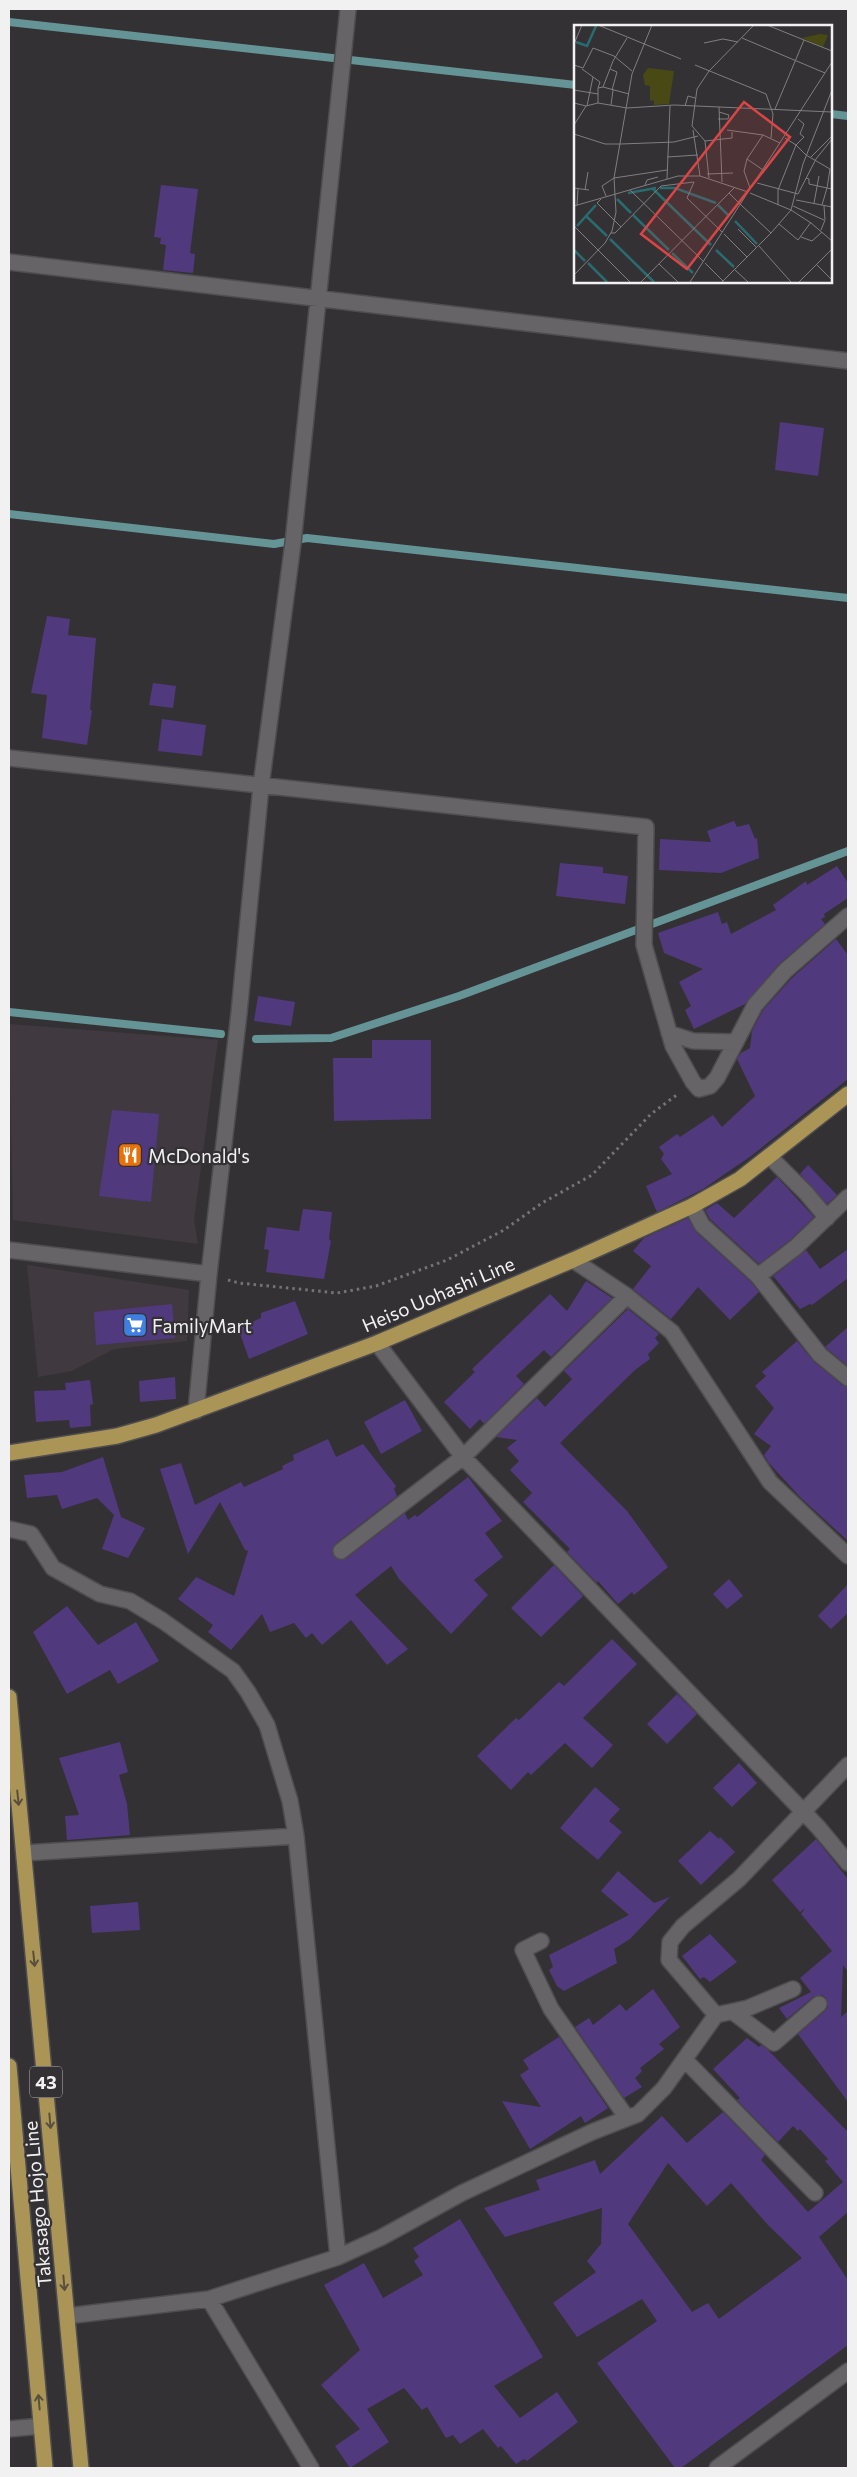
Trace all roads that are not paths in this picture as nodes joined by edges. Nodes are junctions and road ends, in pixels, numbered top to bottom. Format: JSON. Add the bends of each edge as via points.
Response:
{"nodes":[{"id":1,"x":348,"y":9,"type":"edge"},
{"id":2,"x":9,"y":262,"type":"edge"},
{"id":3,"x":317,"y":298,"type":"junction"},
{"id":4,"x":848,"y":361,"type":"edge"},
{"id":5,"x":9,"y":758,"type":"edge"},
{"id":6,"x":261,"y":786,"type":"junction"},
{"id":7,"x":848,"y":916,"type":"edge"},
{"id":8,"x":669,"y":1032,"type":"junction"},
{"id":9,"x":735,"y":1042,"type":"junction"},
{"id":10,"x":848,"y":1094,"type":"edge"},
{"id":11,"x":769,"y":1156,"type":"junction"},
{"id":12,"x":848,"y":1197,"type":"edge"},
{"id":13,"x":692,"y":1206,"type":"junction"},
{"id":14,"x":827,"y":1218,"type":"junction"},
{"id":15,"x":9,"y":1250,"type":"edge"},
{"id":16,"x":573,"y":1260,"type":"junction"},
{"id":17,"x":209,"y":1274,"type":"junction"},
{"id":18,"x":758,"y":1276,"type":"junction"},
{"id":19,"x":627,"y":1296,"type":"junction"},
{"id":20,"x":377,"y":1343,"type":"junction"},
{"id":21,"x":848,"y":1378,"type":"edge"},
{"id":22,"x":196,"y":1410,"type":"junction"},
{"id":23,"x":9,"y":1453,"type":"edge"},
{"id":24,"x":463,"y":1457,"type":"junction"},
{"id":25,"x":9,"y":1529,"type":"edge"},
{"id":26,"x":341,"y":1551,"type":"dead end"},
{"id":27,"x":848,"y":1556,"type":"edge"},
{"id":28,"x":9,"y":1697,"type":"edge"},
{"id":29,"x":848,"y":1765,"type":"edge"},
{"id":30,"x":801,"y":1812,"type":"junction"},
{"id":31,"x":296,"y":1836,"type":"junction"},
{"id":32,"x":24,"y":1853,"type":"junction"},
{"id":33,"x":848,"y":1861,"type":"edge"},
{"id":34,"x":541,"y":1941,"type":"dead end"},
{"id":35,"x":793,"y":1989,"type":"dead end"},
{"id":36,"x":819,"y":2004,"type":"dead end"},
{"id":37,"x":732,"y":2012,"type":"junction"},
{"id":38,"x":716,"y":2015,"type":"junction"},
{"id":39,"x":685,"y":2060,"type":"junction"},
{"id":40,"x":9,"y":2066,"type":"edge"},
{"id":41,"x":627,"y":2118,"type":"junction"},
{"id":42,"x":815,"y":2193,"type":"dead end"},
{"id":43,"x":338,"y":2257,"type":"junction"},
{"id":44,"x":209,"y":2299,"type":"junction"},
{"id":45,"x":67,"y":2316,"type":"junction"},
{"id":46,"x":848,"y":2371,"type":"edge"},
{"id":47,"x":42,"y":2426,"type":"junction"},
{"id":48,"x":9,"y":2429,"type":"edge"},
{"id":49,"x":45,"y":2468,"type":"edge"},
{"id":50,"x":81,"y":2468,"type":"edge"},
{"id":51,"x":311,"y":2468,"type":"edge"},
{"id":52,"x":717,"y":2468,"type":"edge"}],
"edges":[{"from":1,"to":3,"type":"street"},
{"from":2,"to":3,"type":"street"},
{"from":3,"to":4,"type":"street"},
{"from":3,"to":6,"type":"street","via":[[293,543]]},
{"from":5,"to":6,"type":"street"},
{"from":6,"to":8,"type":"street","via":[[646,827],[644,946]]},
{"from":6,"to":17,"type":"street"},
{"from":7,"to":9,"type":"street","via":[[785,971],[755,1004]]},
{"from":8,"to":9,"type":"street","via":[[693,1041]]},
{"from":8,"to":9,"type":"street","via":[[699,1089],[710,1086],[717,1078]]},
{"from":10,"to":11,"type":"main road","name":"Heiso Uohashi Line"},
{"from":11,"to":13,"type":"main road","name":"Heiso Uohashi Line","via":[[740,1179]]},
{"from":11,"to":14,"type":"street"},
{"from":12,"to":14,"type":"street"},
{"from":13,"to":16,"type":"main road","name":"Heiso Uohashi Line"},
{"from":13,"to":18,"type":"street","via":[[702,1225]]},
{"from":14,"to":18,"type":"street"},
{"from":15,"to":17,"type":"street"},
{"from":16,"to":19,"type":"street"},
{"from":16,"to":20,"type":"main road","name":"Heiso Uohashi Line"},
{"from":17,"to":22,"type":"street"},
{"from":18,"to":21,"type":"street","via":[[820,1354]]},
{"from":19,"to":24,"type":"street"},
{"from":19,"to":27,"type":"street","via":[[672,1332],[770,1482]]},
{"from":20,"to":22,"type":"main road","name":"Heiso Uohashi Line"},
{"from":20,"to":24,"type":"street"},
{"from":22,"to":23,"type":"main road","name":"Heiso Uohashi Line","via":[[118,1436]]},
{"from":24,"to":26,"type":"street"},
{"from":24,"to":30,"type":"street"},
{"from":25,"to":31,"type":"street","via":[[31,1534],[53,1568],[100,1594],[130,1601],[233,1671],[267,1725],[290,1801]]},
{"from":28,"to":32,"type":"main road","name":"Takasago Hojo Line","number":"43","one_way":true},
{"from":29,"to":30,"type":"street"},
{"from":30,"to":33,"type":"street"},
{"from":30,"to":38,"type":"street","via":[[739,1879],[683,1926],[670,1942],[669,1960]]},
{"from":31,"to":32,"type":"street"},
{"from":31,"to":43,"type":"street"},
{"from":32,"to":45,"type":"main road","name":"Takasago Hojo Line","number":"43","one_way":true},
{"from":34,"to":41,"type":"street","via":[[523,1950],[550,2009]]},
{"from":35,"to":37,"type":"street"},
{"from":36,"to":37,"type":"street","via":[[774,2043]]},
{"from":37,"to":38,"type":"street"},
{"from":38,"to":39,"type":"street"},
{"from":39,"to":41,"type":"street","via":[[664,2088],[638,2114]]},
{"from":39,"to":42,"type":"street"},
{"from":47,"to":40,"type":"main road","name":"Takasago Hojo Line","number":"43","one_way":true},
{"from":41,"to":43,"type":"street","via":[[462,2193]]},
{"from":43,"to":44,"type":"street"},
{"from":44,"to":45,"type":"street"},
{"from":44,"to":51,"type":"street"},
{"from":45,"to":50,"type":"main road","name":"Takasago Hojo Line","number":"43"},
{"from":46,"to":52,"type":"street"},
{"from":47,"to":48,"type":"street"},
{"from":47,"to":49,"type":"main road","name":"Takasago Hojo Line","number":"43"}]}
